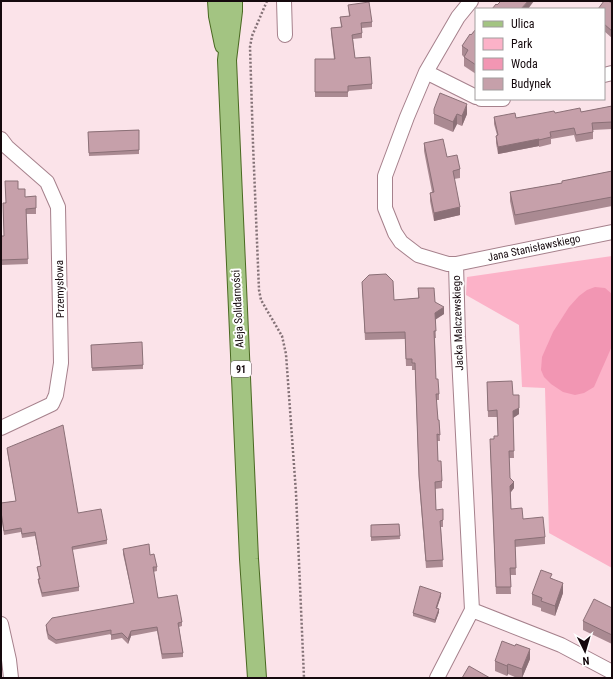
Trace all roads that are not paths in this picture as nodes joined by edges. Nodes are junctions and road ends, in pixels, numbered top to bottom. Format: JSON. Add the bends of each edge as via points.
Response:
{"nodes":[{"id":1,"x":217,"y":1,"type":"edge"},
{"id":2,"x":284,"y":1,"type":"edge"},
{"id":3,"x":471,"y":1,"type":"edge"},
{"id":4,"x":236,"y":4,"type":"edge"},
{"id":5,"x":285,"y":36,"type":"dead end"},
{"id":6,"x":227,"y":60,"type":"junction"},
{"id":7,"x":426,"y":72,"type":"junction"},
{"id":8,"x":475,"y":96,"type":"edge"},
{"id":9,"x":1,"y":139,"type":"edge"},
{"id":10,"x":612,"y":232,"type":"edge"},
{"id":11,"x":456,"y":264,"type":"junction"},
{"id":12,"x":1,"y":428,"type":"edge"},
{"id":13,"x":472,"y":610,"type":"junction"},
{"id":14,"x":1,"y":624,"type":"edge"},
{"id":15,"x":612,"y":672,"type":"edge"},
{"id":16,"x":11,"y":678,"type":"edge"},
{"id":17,"x":257,"y":678,"type":"edge"},
{"id":18,"x":437,"y":678,"type":"edge"}],
"edges":[{"from":1,"to":6,"type":"main road","name":"Aleja Solidarności","number":"91"},
{"from":2,"to":5,"type":"street"},
{"from":3,"to":7,"type":"street","name":"Jacka Malczewskiego","via":[[458,17]]},
{"from":4,"to":6,"type":"main road","name":"Aleja Solidarności","number":"91"},
{"from":6,"to":17,"type":"main road","name":"Aleja Solidarności","number":"91"},
{"from":7,"to":8,"type":"street"},
{"from":7,"to":11,"type":"street","name":"Jacka Malczewskiego","via":[[385,176],[385,208],[395,233],[408,249],[418,256]]},
{"from":9,"to":12,"type":"street","name":"Przemysłowa","via":[[47,182],[58,206],[61,363],[52,404]]},
{"from":10,"to":11,"type":"street","name":"Jana Stanisławskiego"},
{"from":11,"to":13,"type":"street","name":"Jacka Malczewskiego"},
{"from":13,"to":15,"type":"street","via":[[561,645]]},
{"from":13,"to":18,"type":"street"},
{"from":14,"to":16,"type":"street"}]}
